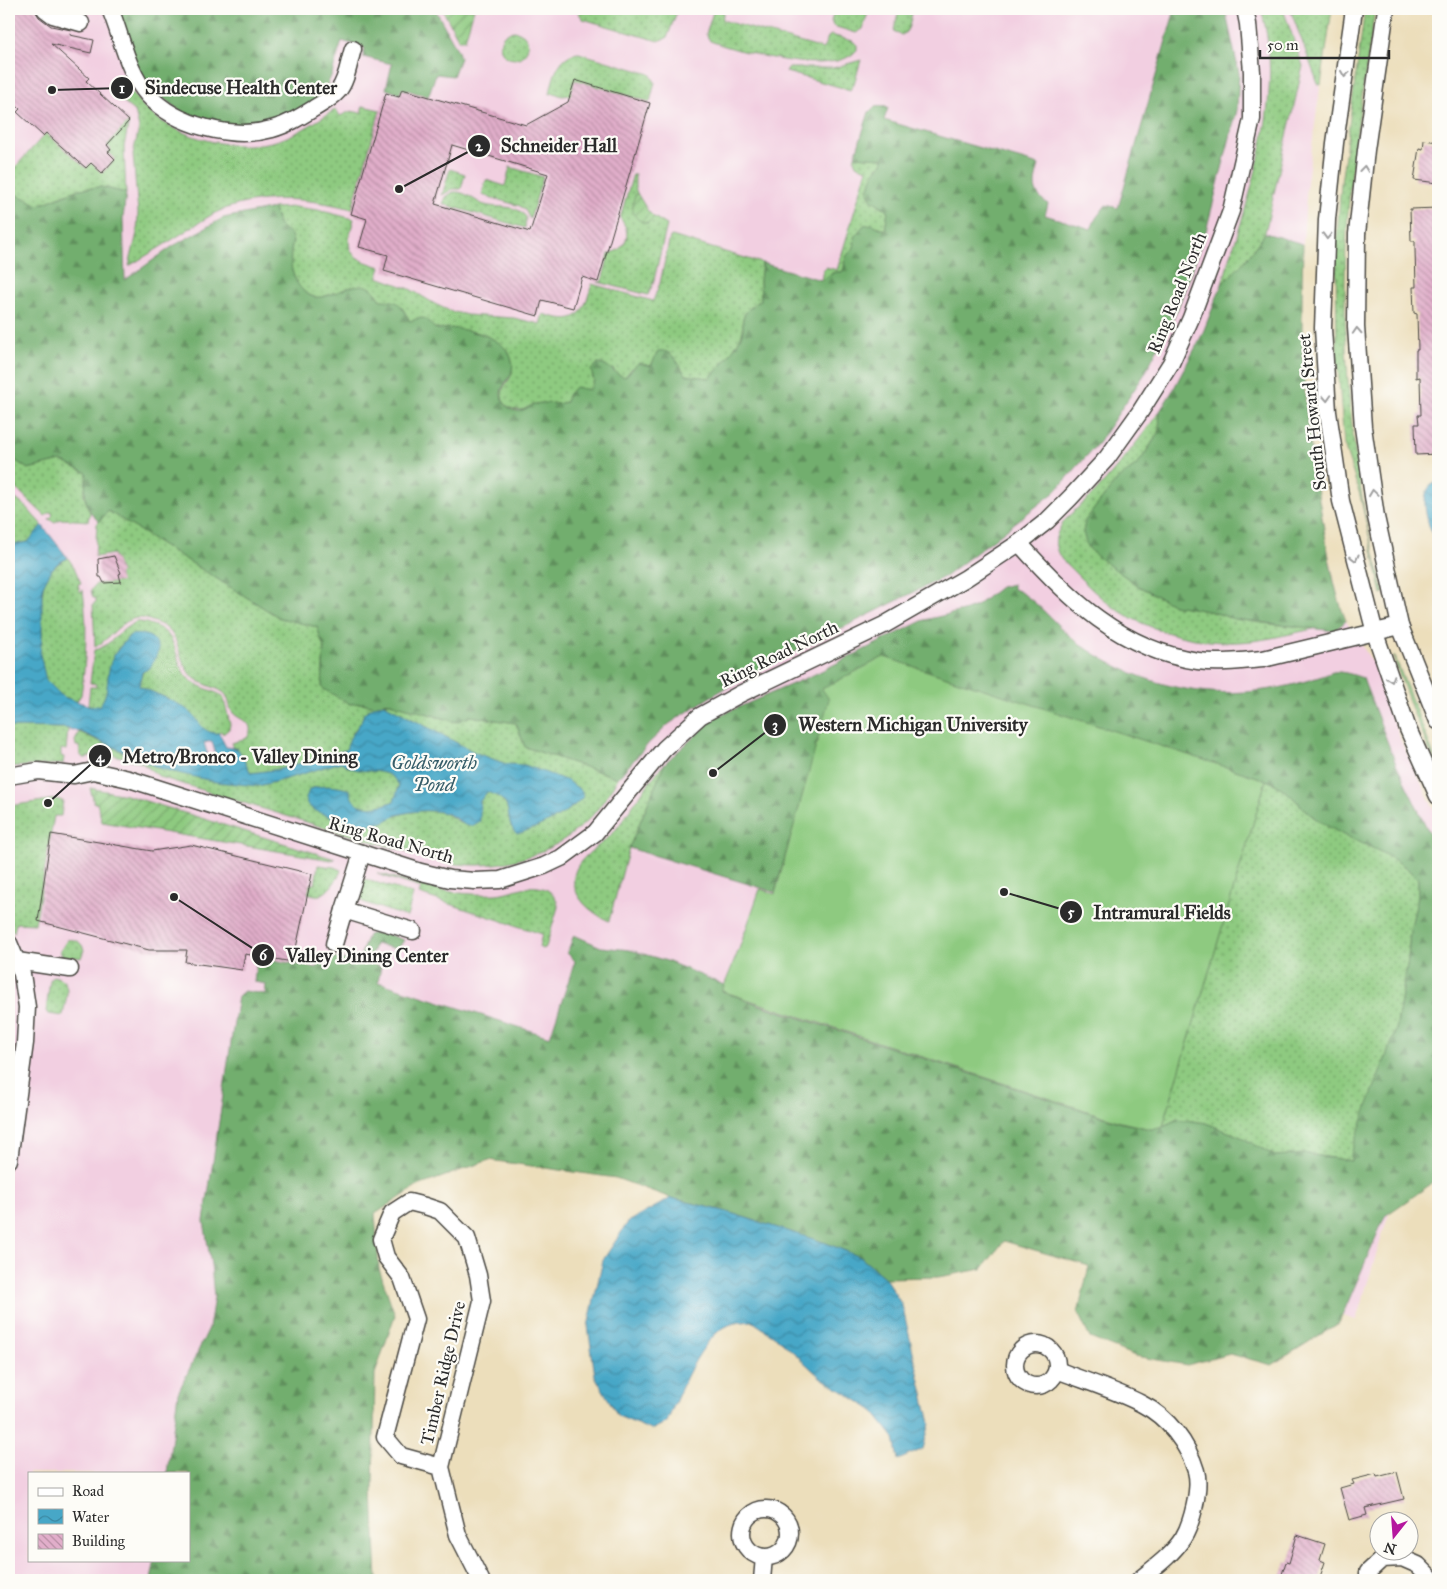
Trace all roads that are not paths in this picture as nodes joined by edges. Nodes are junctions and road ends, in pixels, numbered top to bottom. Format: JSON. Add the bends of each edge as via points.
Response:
{"nodes":[{"id":1,"x":45,"y":9,"type":"edge"},
{"id":2,"x":110,"y":9,"type":"edge"},
{"id":3,"x":1245,"y":9,"type":"edge"},
{"id":4,"x":1354,"y":9,"type":"edge"},
{"id":5,"x":1386,"y":9,"type":"edge"},
{"id":6,"x":81,"y":23,"type":"dead end"},
{"id":7,"x":353,"y":49,"type":"dead end"},
{"id":8,"x":1019,"y":543,"type":"junction"},
{"id":9,"x":1400,"y":626,"type":"junction"},
{"id":10,"x":1375,"y":633,"type":"junction"},
{"id":11,"x":1438,"y":721,"type":"edge"},
{"id":12,"x":9,"y":776,"type":"edge"},
{"id":13,"x":1438,"y":796,"type":"edge"},
{"id":14,"x":362,"y":853,"type":"junction"},
{"id":15,"x":344,"y":910,"type":"junction"},
{"id":16,"x":412,"y":931,"type":"dead end"},
{"id":17,"x":9,"y":943,"type":"edge"},
{"id":18,"x":334,"y":944,"type":"dead end"},
{"id":19,"x":17,"y":961,"type":"junction"},
{"id":20,"x":70,"y":969,"type":"dead end"},
{"id":21,"x":9,"y":1160,"type":"edge"},
{"id":22,"x":1057,"y":1370,"type":"dead end"},
{"id":23,"x":441,"y":1467,"type":"junction"},
{"id":24,"x":764,"y":1556,"type":"dead end"},
{"id":25,"x":481,"y":1580,"type":"edge"},
{"id":26,"x":762,"y":1580,"type":"edge"},
{"id":27,"x":1139,"y":1580,"type":"edge"},
{"id":28,"x":1368,"y":1580,"type":"edge"},
{"id":29,"x":1429,"y":1580,"type":"edge"}],
"edges":[{"from":1,"to":6,"type":"street","via":[[53,15]]},
{"from":2,"to":7,"type":"street","via":[[134,74],[149,96],[185,120],[226,132],[273,129],[326,101],[339,90]]},
{"from":3,"to":8,"type":"street","name":"Ring Road North","via":[[1252,72],[1252,119],[1231,211],[1191,318],[1170,363],[1107,458],[1047,521]]},
{"from":4,"to":10,"type":"street","name":"South Howard Street","one_way":true,"via":[[1330,190],[1323,328],[1328,412],[1341,501]]},
{"from":9,"to":5,"type":"street","one_way":true,"via":[[1376,518],[1363,427],[1356,327],[1357,234]]},
{"from":8,"to":10,"type":"street","via":[[1087,611],[1146,646],[1174,656],[1199,661],[1256,660]]},
{"from":8,"to":14,"type":"street","name":"Ring Road North","via":[[884,625],[700,716],[664,749],[595,833],[544,866],[500,880],[476,881],[421,872]]},
{"from":9,"to":10,"type":"street"},
{"from":9,"to":11,"type":"street"},
{"from":10,"to":13,"type":"street","name":"South Howard Street","one_way":true,"via":[[1408,729]]},
{"from":12,"to":14,"type":"street","name":"Ring Road North","via":[[38,771],[74,775],[102,772]]},
{"from":14,"to":15,"type":"street"},
{"from":15,"to":16,"type":"street"},
{"from":15,"to":18,"type":"street"},
{"from":17,"to":19,"type":"street"},
{"from":19,"to":20,"type":"street"},
{"from":19,"to":21,"type":"street","via":[[27,1007]]},
{"from":22,"to":27,"type":"street","via":[[1144,1405],[1170,1425],[1184,1444],[1196,1473],[1196,1507],[1184,1536],[1175,1550]]},
{"from":23,"to":23,"type":"street","name":"Timber Ridge Drive","via":[[482,1301],[467,1238],[440,1211],[409,1202],[392,1213],[381,1239],[386,1257],[402,1278],[416,1319],[385,1437],[401,1456]]},
{"from":23,"to":25,"type":"street","name":"Timber Ridge Drive","via":[[458,1535]]},
{"from":24,"to":26,"type":"street"},
{"from":28,"to":29,"type":"street","via":[[1368,1572],[1382,1559],[1402,1558],[1418,1565],[1430,1577]]}]}
